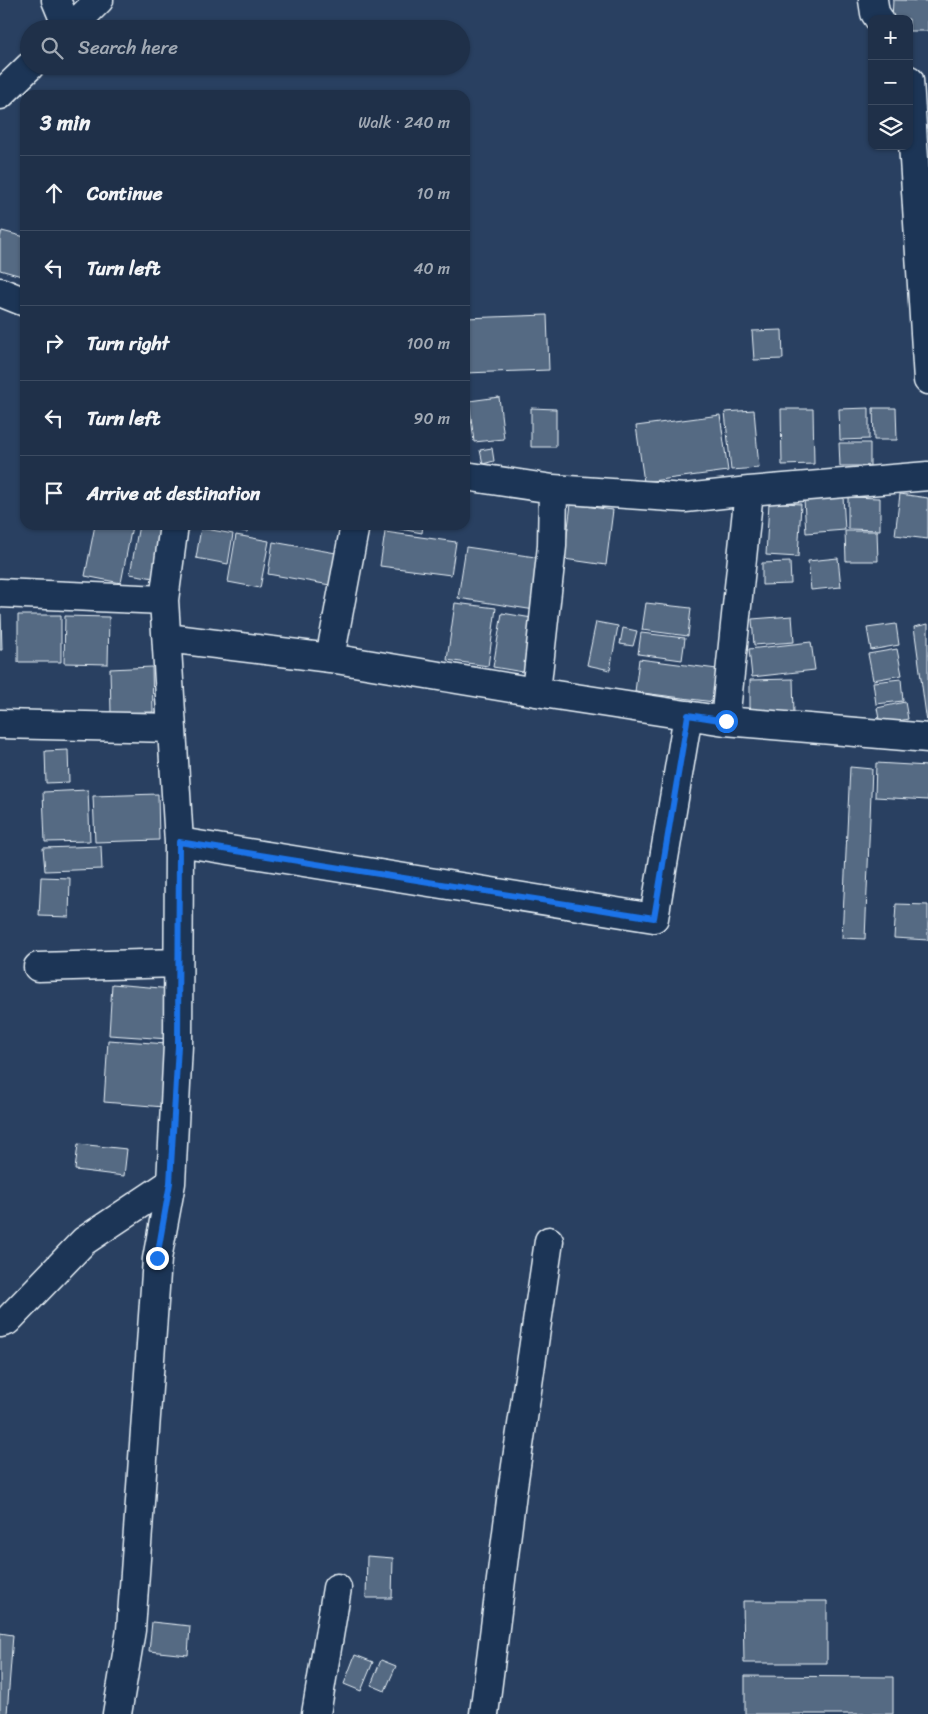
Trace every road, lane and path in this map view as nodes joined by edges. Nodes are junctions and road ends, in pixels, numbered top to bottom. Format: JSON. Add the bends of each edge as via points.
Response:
{"nodes":[{"id":1,"x":56,"y":0,"type":"edge"},
{"id":2,"x":99,"y":0,"type":"edge"},
{"id":3,"x":873,"y":0,"type":"edge"},
{"id":4,"x":876,"y":15,"type":"edge"},
{"id":5,"x":65,"y":20,"type":"edge"},
{"id":6,"x":78,"y":20,"type":"edge"},
{"id":7,"x":21,"y":75,"type":"edge"},
{"id":8,"x":0,"y":95,"type":"edge"},
{"id":9,"x":911,"y":105,"type":"edge"},
{"id":10,"x":0,"y":292,"type":"edge"},
{"id":11,"x":20,"y":300,"type":"edge"},
{"id":12,"x":928,"y":380,"type":"edge"},
{"id":13,"x":928,"y":476,"type":"edge"},
{"id":14,"x":470,"y":477,"type":"edge"},
{"id":15,"x":553,"y":489,"type":"junction"},
{"id":16,"x":749,"y":491,"type":"junction"},
{"id":17,"x":173,"y":530,"type":"edge"},
{"id":18,"x":354,"y":530,"type":"edge"},
{"id":19,"x":0,"y":593,"type":"edge"},
{"id":20,"x":164,"y":600,"type":"junction"},
{"id":21,"x":166,"y":638,"type":"junction"},
{"id":22,"x":330,"y":658,"type":"junction"},
{"id":23,"x":536,"y":692,"type":"junction"},
{"id":24,"x":688,"y":715,"type":"junction"},
{"id":25,"x":726,"y":721,"type":"junction"},
{"id":26,"x":0,"y":724,"type":"edge"},
{"id":27,"x":172,"y":728,"type":"junction"},
{"id":28,"x":928,"y":738,"type":"edge"},
{"id":29,"x":179,"y":842,"type":"junction"},
{"id":30,"x":178,"y":964,"type":"junction"},
{"id":31,"x":38,"y":967,"type":"dead end"},
{"id":32,"x":170,"y":1183,"type":"junction"},
{"id":33,"x":549,"y":1241,"type":"dead end"},
{"id":34,"x":0,"y":1322,"type":"edge"},
{"id":35,"x":337,"y":1588,"type":"dead end"},
{"id":36,"x":118,"y":1714,"type":"edge"},
{"id":37,"x":316,"y":1714,"type":"edge"},
{"id":38,"x":484,"y":1714,"type":"edge"}],
"edges":[{"from":1,"to":5,"type":"street"},
{"from":2,"to":6,"type":"street"},
{"from":3,"to":4,"type":"street"},
{"from":7,"to":8,"type":"street"},
{"from":9,"to":12,"type":"street"},
{"from":10,"to":11,"type":"street"},
{"from":13,"to":16,"type":"street"},
{"from":14,"to":15,"type":"street"},
{"from":15,"to":16,"type":"street","via":[[685,498]]},
{"from":15,"to":23,"type":"street","via":[[552,546]]},
{"from":16,"to":25,"type":"street"},
{"from":17,"to":20,"type":"street"},
{"from":18,"to":22,"type":"street"},
{"from":19,"to":20,"type":"street"},
{"from":20,"to":21,"type":"street"},
{"from":21,"to":22,"type":"street"},
{"from":21,"to":27,"type":"street"},
{"from":22,"to":23,"type":"street"},
{"from":23,"to":24,"type":"street"},
{"from":24,"to":25,"type":"street"},
{"from":24,"to":29,"type":"street","via":[[654,918]]},
{"from":25,"to":28,"type":"street"},
{"from":26,"to":27,"type":"street"},
{"from":27,"to":29,"type":"street"},
{"from":29,"to":30,"type":"street"},
{"from":30,"to":31,"type":"street"},
{"from":30,"to":32,"type":"street","via":[[178,1046]]},
{"from":32,"to":34,"type":"street","via":[[84,1241],[7,1321]]},
{"from":32,"to":36,"type":"street","via":[[157,1258],[131,1630]]},
{"from":33,"to":38,"type":"street"},
{"from":35,"to":37,"type":"street"}]}
